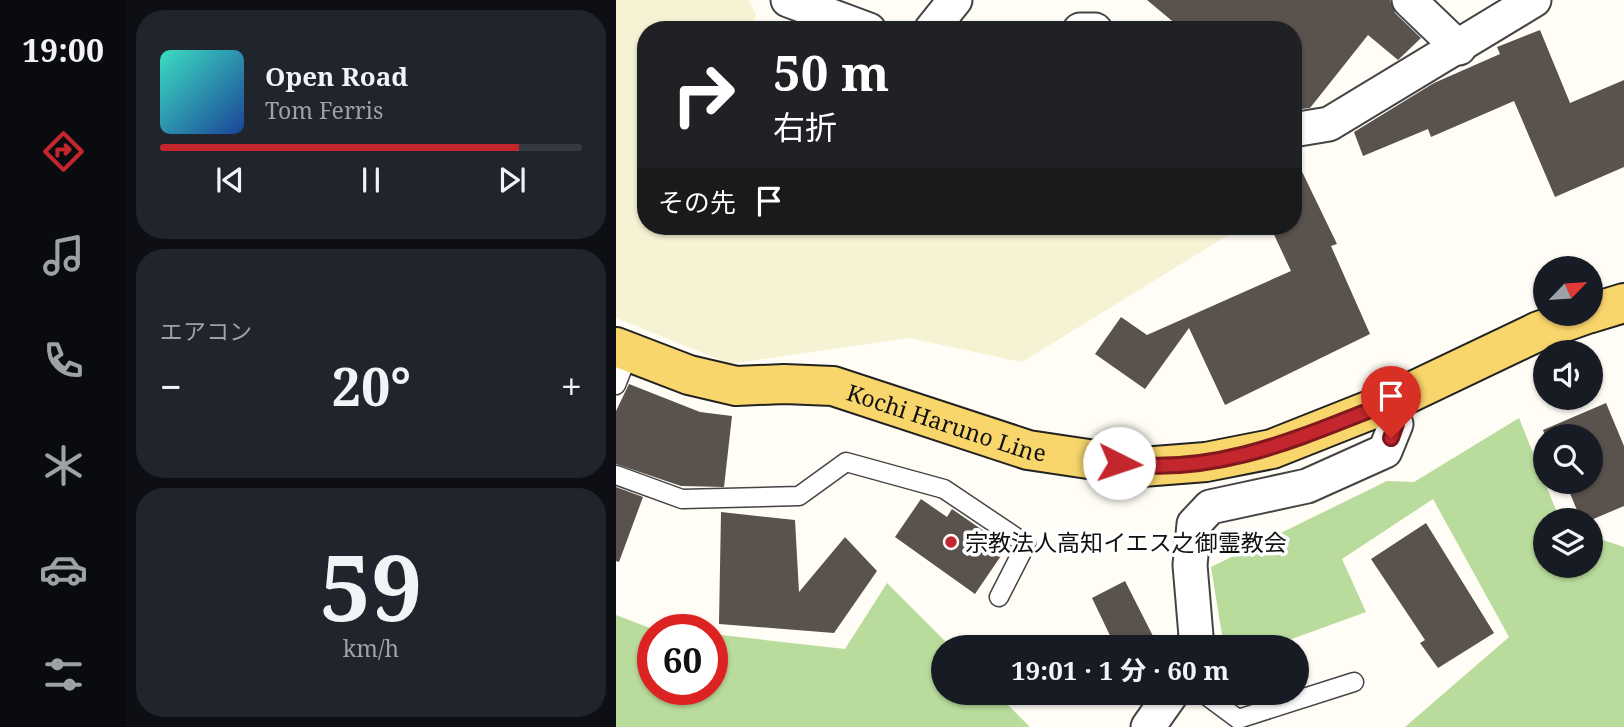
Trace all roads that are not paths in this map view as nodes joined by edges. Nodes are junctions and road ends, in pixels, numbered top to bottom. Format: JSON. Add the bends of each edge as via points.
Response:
{"nodes":[{"id":1,"x":788,"y":0,"type":"edge"},
{"id":2,"x":955,"y":0,"type":"edge"},
{"id":3,"x":1409,"y":0,"type":"edge"},
{"id":4,"x":1534,"y":0,"type":"edge"},
{"id":5,"x":845,"y":21,"type":"edge"},
{"id":6,"x":938,"y":21,"type":"edge"},
{"id":7,"x":1459,"y":48,"type":"junction"},
{"id":8,"x":1302,"y":128,"type":"edge"},
{"id":9,"x":1624,"y":303,"type":"edge"},
{"id":10,"x":1603,"y":309,"type":"edge"},
{"id":11,"x":1553,"y":326,"type":"edge"},
{"id":12,"x":620,"y":361,"type":"edge"},
{"id":13,"x":1388,"y":403,"type":"junction"},
{"id":14,"x":616,"y":475,"type":"edge"},
{"id":15,"x":999,"y":597,"type":"dead end"},
{"id":16,"x":1196,"y":635,"type":"edge"},
{"id":17,"x":1354,"y":682,"type":"dead end"},
{"id":18,"x":1309,"y":696,"type":"edge"},
{"id":19,"x":1164,"y":705,"type":"edge"},
{"id":20,"x":1219,"y":705,"type":"edge"},
{"id":21,"x":1282,"y":705,"type":"edge"},
{"id":22,"x":1148,"y":727,"type":"edge"}],
"edges":[{"from":1,"to":5,"type":"street"},
{"from":2,"to":6,"type":"street"},
{"from":3,"to":7,"type":"street"},
{"from":4,"to":7,"type":"street"},
{"from":7,"to":8,"type":"street","via":[[1329,124]]},
{"from":9,"to":10,"type":"main road","name":"Kochi Haruno Line"},
{"from":11,"to":13,"type":"main road","name":"Kochi Haruno Line"},
{"from":12,"to":13,"type":"main road","name":"Kochi Haruno Line","via":[[736,386],[833,386],[1028,450],[1142,467],[1206,462],[1272,449]]},
{"from":13,"to":16,"type":"street","via":[[1396,424],[1385,451],[1307,486],[1210,508],[1194,524],[1190,565]]},
{"from":14,"to":15,"type":"lane","via":[[682,499],[799,496],[846,462],[944,489],[1026,544]]},
{"from":17,"to":18,"type":"lane"},
{"from":19,"to":22,"type":"street"},
{"from":20,"to":21,"type":"lane","via":[[1238,719]]}]}
